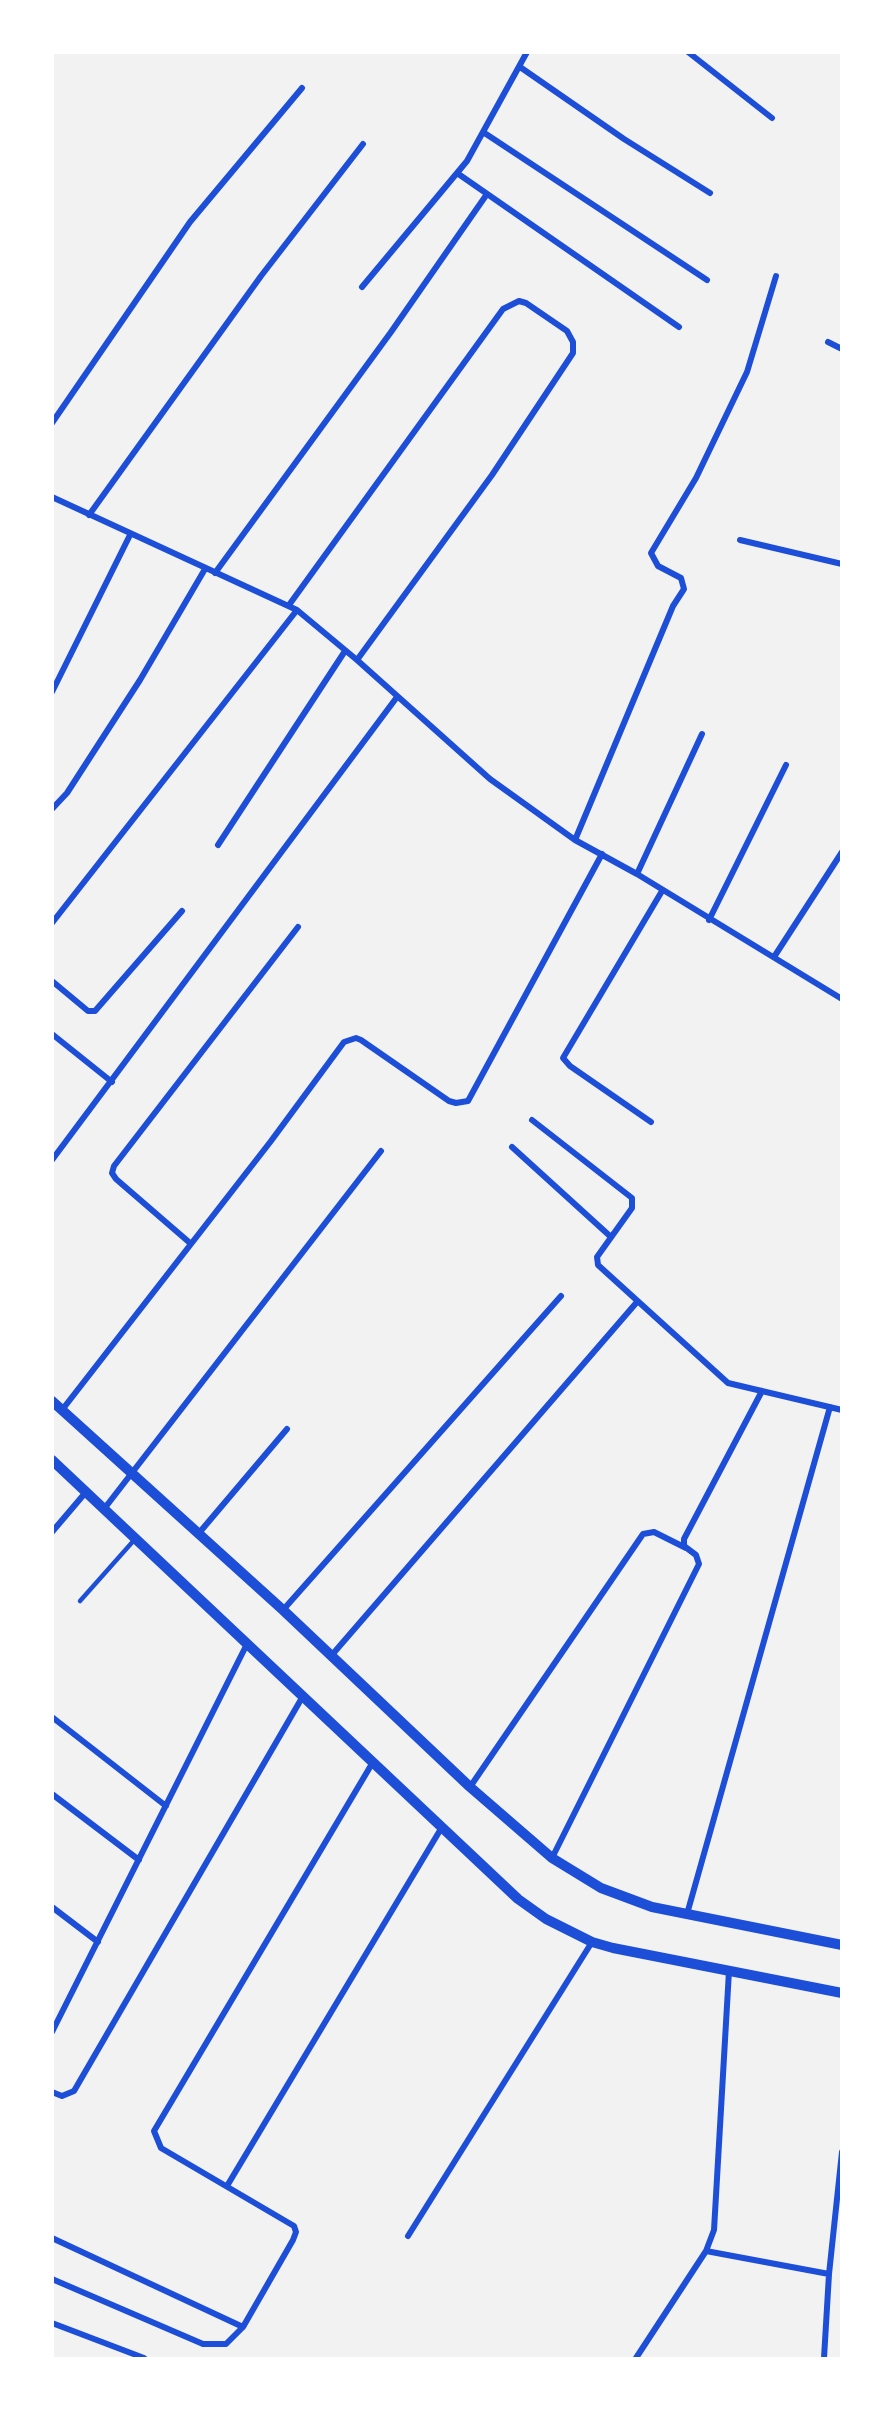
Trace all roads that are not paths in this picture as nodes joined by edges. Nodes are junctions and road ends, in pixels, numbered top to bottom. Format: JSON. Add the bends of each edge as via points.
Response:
{"nodes":[{"id":1,"x":528,"y":52,"type":"edge"},
{"id":2,"x":688,"y":52,"type":"edge"},
{"id":3,"x":520,"y":67,"type":"junction"},
{"id":4,"x":302,"y":88,"type":"dead end"},
{"id":5,"x":772,"y":117,"type":"dead end"},
{"id":6,"x":483,"y":132,"type":"junction"},
{"id":7,"x":363,"y":144,"type":"dead end"},
{"id":8,"x":457,"y":173,"type":"junction"},
{"id":9,"x":710,"y":193,"type":"dead end"},
{"id":10,"x":487,"y":194,"type":"junction"},
{"id":11,"x":776,"y":276,"type":"dead end"},
{"id":12,"x":707,"y":280,"type":"dead end"},
{"id":13,"x":362,"y":287,"type":"dead end"},
{"id":14,"x":679,"y":327,"type":"dead end"},
{"id":15,"x":828,"y":342,"type":"dead end"},
{"id":16,"x":842,"y":349,"type":"edge"},
{"id":17,"x":52,"y":423,"type":"edge"},
{"id":18,"x":53,"y":499,"type":"edge"},
{"id":19,"x":89,"y":515,"type":"junction"},
{"id":20,"x":130,"y":535,"type":"junction"},
{"id":21,"x":740,"y":540,"type":"dead end"},
{"id":22,"x":842,"y":564,"type":"edge"},
{"id":23,"x":205,"y":569,"type":"junction"},
{"id":24,"x":215,"y":573,"type":"junction"},
{"id":25,"x":289,"y":605,"type":"junction"},
{"id":26,"x":297,"y":610,"type":"junction"},
{"id":27,"x":345,"y":651,"type":"junction"},
{"id":28,"x":357,"y":660,"type":"junction"},
{"id":29,"x":52,"y":692,"type":"edge"},
{"id":30,"x":397,"y":697,"type":"junction"},
{"id":31,"x":702,"y":734,"type":"dead end"},
{"id":32,"x":786,"y":765,"type":"dead end"},
{"id":33,"x":52,"y":809,"type":"edge"},
{"id":34,"x":575,"y":840,"type":"junction"},
{"id":35,"x":218,"y":845,"type":"dead end"},
{"id":36,"x":842,"y":852,"type":"edge"},
{"id":37,"x":602,"y":854,"type":"junction"},
{"id":38,"x":637,"y":874,"type":"junction"},
{"id":39,"x":662,"y":891,"type":"junction"},
{"id":40,"x":182,"y":911,"type":"dead end"},
{"id":41,"x":709,"y":920,"type":"junction"},
{"id":42,"x":52,"y":923,"type":"edge"},
{"id":43,"x":298,"y":927,"type":"dead end"},
{"id":44,"x":774,"y":957,"type":"junction"},
{"id":45,"x":52,"y":981,"type":"edge"},
{"id":46,"x":842,"y":999,"type":"edge"},
{"id":47,"x":52,"y":1034,"type":"edge"},
{"id":48,"x":112,"y":1082,"type":"junction"},
{"id":49,"x":532,"y":1120,"type":"dead end"},
{"id":50,"x":651,"y":1122,"type":"dead end"},
{"id":51,"x":512,"y":1147,"type":"dead end"},
{"id":52,"x":381,"y":1151,"type":"dead end"},
{"id":53,"x":52,"y":1160,"type":"edge"},
{"id":54,"x":611,"y":1237,"type":"junction"},
{"id":55,"x":190,"y":1243,"type":"junction"},
{"id":56,"x":561,"y":1296,"type":"dead end"},
{"id":57,"x":638,"y":1302,"type":"junction"},
{"id":58,"x":762,"y":1390,"type":"junction"},
{"id":59,"x":52,"y":1401,"type":"edge"},
{"id":60,"x":830,"y":1407,"type":"junction"},
{"id":61,"x":62,"y":1410,"type":"junction"},
{"id":62,"x":842,"y":1410,"type":"edge"},
{"id":63,"x":287,"y":1428,"type":"dead end"},
{"id":64,"x":52,"y":1460,"type":"edge"},
{"id":65,"x":133,"y":1473,"type":"junction"},
{"id":66,"x":86,"y":1492,"type":"junction"},
{"id":67,"x":104,"y":1509,"type":"junction"},
{"id":68,"x":52,"y":1532,"type":"edge"},
{"id":69,"x":199,"y":1533,"type":"junction"},
{"id":70,"x":136,"y":1538,"type":"junction"},
{"id":71,"x":687,"y":1549,"type":"junction"},
{"id":72,"x":80,"y":1601,"type":"dead end"},
{"id":73,"x":284,"y":1610,"type":"junction"},
{"id":74,"x":247,"y":1644,"type":"junction"},
{"id":75,"x":331,"y":1656,"type":"junction"},
{"id":76,"x":303,"y":1696,"type":"junction"},
{"id":77,"x":52,"y":1717,"type":"edge"},
{"id":78,"x":373,"y":1762,"type":"junction"},
{"id":79,"x":470,"y":1787,"type":"junction"},
{"id":80,"x":52,"y":1794,"type":"edge"},
{"id":81,"x":166,"y":1806,"type":"junction"},
{"id":82,"x":442,"y":1827,"type":"junction"},
{"id":83,"x":552,"y":1858,"type":"junction"},
{"id":84,"x":139,"y":1860,"type":"junction"},
{"id":85,"x":52,"y":1907,"type":"edge"},
{"id":86,"x":687,"y":1914,"type":"junction"},
{"id":87,"x":98,"y":1942,"type":"junction"},
{"id":88,"x":592,"y":1942,"type":"junction"},
{"id":89,"x":842,"y":1945,"type":"edge"},
{"id":90,"x":729,"y":1971,"type":"junction"},
{"id":91,"x":842,"y":1993,"type":"edge"},
{"id":92,"x":52,"y":2032,"type":"edge"},
{"id":93,"x":52,"y":2092,"type":"edge"},
{"id":94,"x":842,"y":2152,"type":"edge"},
{"id":95,"x":227,"y":2186,"type":"junction"},
{"id":96,"x":839,"y":2194,"type":"edge"},
{"id":97,"x":408,"y":2236,"type":"dead end"},
{"id":98,"x":52,"y":2238,"type":"edge"},
{"id":99,"x":706,"y":2251,"type":"junction"},
{"id":100,"x":829,"y":2274,"type":"junction"},
{"id":101,"x":52,"y":2280,"type":"edge"},
{"id":102,"x":52,"y":2323,"type":"edge"},
{"id":103,"x":243,"y":2327,"type":"junction"},
{"id":104,"x":144,"y":2358,"type":"edge"},
{"id":105,"x":636,"y":2358,"type":"edge"},
{"id":106,"x":824,"y":2358,"type":"edge"}],
"edges":[{"from":1,"to":3,"type":"street"},
{"from":2,"to":5,"type":"street"},
{"from":3,"to":6,"type":"street"},
{"from":3,"to":9,"type":"street"},
{"from":4,"to":17,"type":"street","via":[[190,222]]},
{"from":6,"to":8,"type":"street"},
{"from":6,"to":12,"type":"street"},
{"from":7,"to":19,"type":"street","via":[[261,276]]},
{"from":8,"to":10,"type":"street"},
{"from":8,"to":13,"type":"street"},
{"from":10,"to":14,"type":"street"},
{"from":10,"to":24,"type":"street","via":[[391,333]]},
{"from":11,"to":34,"type":"street","via":[[747,372],[696,478],[651,553],[658,566],[681,578],[684,589]]},
{"from":15,"to":16,"type":"street"},
{"from":18,"to":19,"type":"street"},
{"from":19,"to":20,"type":"street"},
{"from":20,"to":23,"type":"street"},
{"from":20,"to":29,"type":"street"},
{"from":21,"to":22,"type":"street"},
{"from":23,"to":24,"type":"street"},
{"from":23,"to":33,"type":"street","via":[[134,690],[67,793]]},
{"from":24,"to":25,"type":"street"},
{"from":25,"to":26,"type":"street"},
{"from":25,"to":28,"type":"street","via":[[503,309],[519,301],[526,303],[567,331],[573,353],[492,475]]},
{"from":26,"to":27,"type":"street"},
{"from":26,"to":42,"type":"street"},
{"from":27,"to":28,"type":"street"},
{"from":27,"to":35,"type":"street"},
{"from":28,"to":30,"type":"street"},
{"from":30,"to":34,"type":"street","via":[[490,779]]},
{"from":30,"to":48,"type":"street"},
{"from":31,"to":38,"type":"street"},
{"from":32,"to":41,"type":"street"},
{"from":34,"to":37,"type":"street"},
{"from":36,"to":44,"type":"street"},
{"from":37,"to":38,"type":"street"},
{"from":37,"to":55,"type":"street","via":[[468,1101],[449,1101],[362,1040],[344,1042]]},
{"from":38,"to":39,"type":"street"},
{"from":39,"to":41,"type":"street"},
{"from":39,"to":50,"type":"street","via":[[563,1058]]},
{"from":40,"to":45,"type":"street","via":[[95,1011],[88,1011]]},
{"from":41,"to":44,"type":"street"},
{"from":43,"to":55,"type":"street","via":[[114,1166],[112,1173],[116,1179]]},
{"from":44,"to":46,"type":"street"},
{"from":47,"to":48,"type":"street"},
{"from":48,"to":53,"type":"street"},
{"from":49,"to":54,"type":"street","via":[[629,1195],[632,1208]]},
{"from":51,"to":54,"type":"street"},
{"from":52,"to":65,"type":"street"},
{"from":54,"to":57,"type":"street","via":[[597,1257],[598,1265]]},
{"from":55,"to":61,"type":"street"},
{"from":56,"to":73,"type":"street"},
{"from":57,"to":58,"type":"street","via":[[717,1375],[741,1388]]},
{"from":57,"to":75,"type":"street"},
{"from":58,"to":60,"type":"street"},
{"from":58,"to":71,"type":"street","via":[[684,1539]]},
{"from":59,"to":61,"type":"street"},
{"from":60,"to":62,"type":"street"},
{"from":60,"to":86,"type":"street"},
{"from":61,"to":65,"type":"street"},
{"from":63,"to":69,"type":"street"},
{"from":64,"to":66,"type":"street"},
{"from":65,"to":67,"type":"street"},
{"from":65,"to":69,"type":"street"},
{"from":66,"to":67,"type":"street"},
{"from":66,"to":68,"type":"street"},
{"from":67,"to":70,"type":"street"},
{"from":69,"to":73,"type":"street"},
{"from":70,"to":72,"type":"lane"},
{"from":70,"to":74,"type":"street"},
{"from":71,"to":79,"type":"street","via":[[654,1532],[643,1534]]},
{"from":71,"to":83,"type":"street","via":[[698,1557],[699,1564]]},
{"from":73,"to":75,"type":"street"},
{"from":74,"to":76,"type":"street"},
{"from":74,"to":81,"type":"street"},
{"from":75,"to":79,"type":"street"},
{"from":76,"to":78,"type":"street"},
{"from":76,"to":93,"type":"street","via":[[74,2091],[62,2096]]},
{"from":77,"to":81,"type":"street"},
{"from":78,"to":82,"type":"street"},
{"from":78,"to":95,"type":"street","via":[[154,2131],[161,2148]]},
{"from":79,"to":83,"type":"street"},
{"from":80,"to":84,"type":"street"},
{"from":81,"to":84,"type":"street"},
{"from":82,"to":88,"type":"street","via":[[518,1899],[546,1919]]},
{"from":82,"to":95,"type":"street"},
{"from":83,"to":86,"type":"street","via":[[601,1888]]},
{"from":84,"to":87,"type":"street"},
{"from":85,"to":87,"type":"street"},
{"from":86,"to":89,"type":"street"},
{"from":87,"to":92,"type":"street"},
{"from":88,"to":90,"type":"street"},
{"from":88,"to":97,"type":"street"},
{"from":90,"to":91,"type":"street"},
{"from":90,"to":99,"type":"street","via":[[714,2229]]},
{"from":94,"to":96,"type":"street"},
{"from":95,"to":103,"type":"street","via":[[291,2222],[296,2232]]},
{"from":96,"to":100,"type":"street"},
{"from":98,"to":103,"type":"street"},
{"from":99,"to":100,"type":"street"},
{"from":99,"to":105,"type":"street"},
{"from":100,"to":106,"type":"street"},
{"from":101,"to":103,"type":"street","via":[[203,2344],[226,2344]]},
{"from":102,"to":104,"type":"street"}]}
